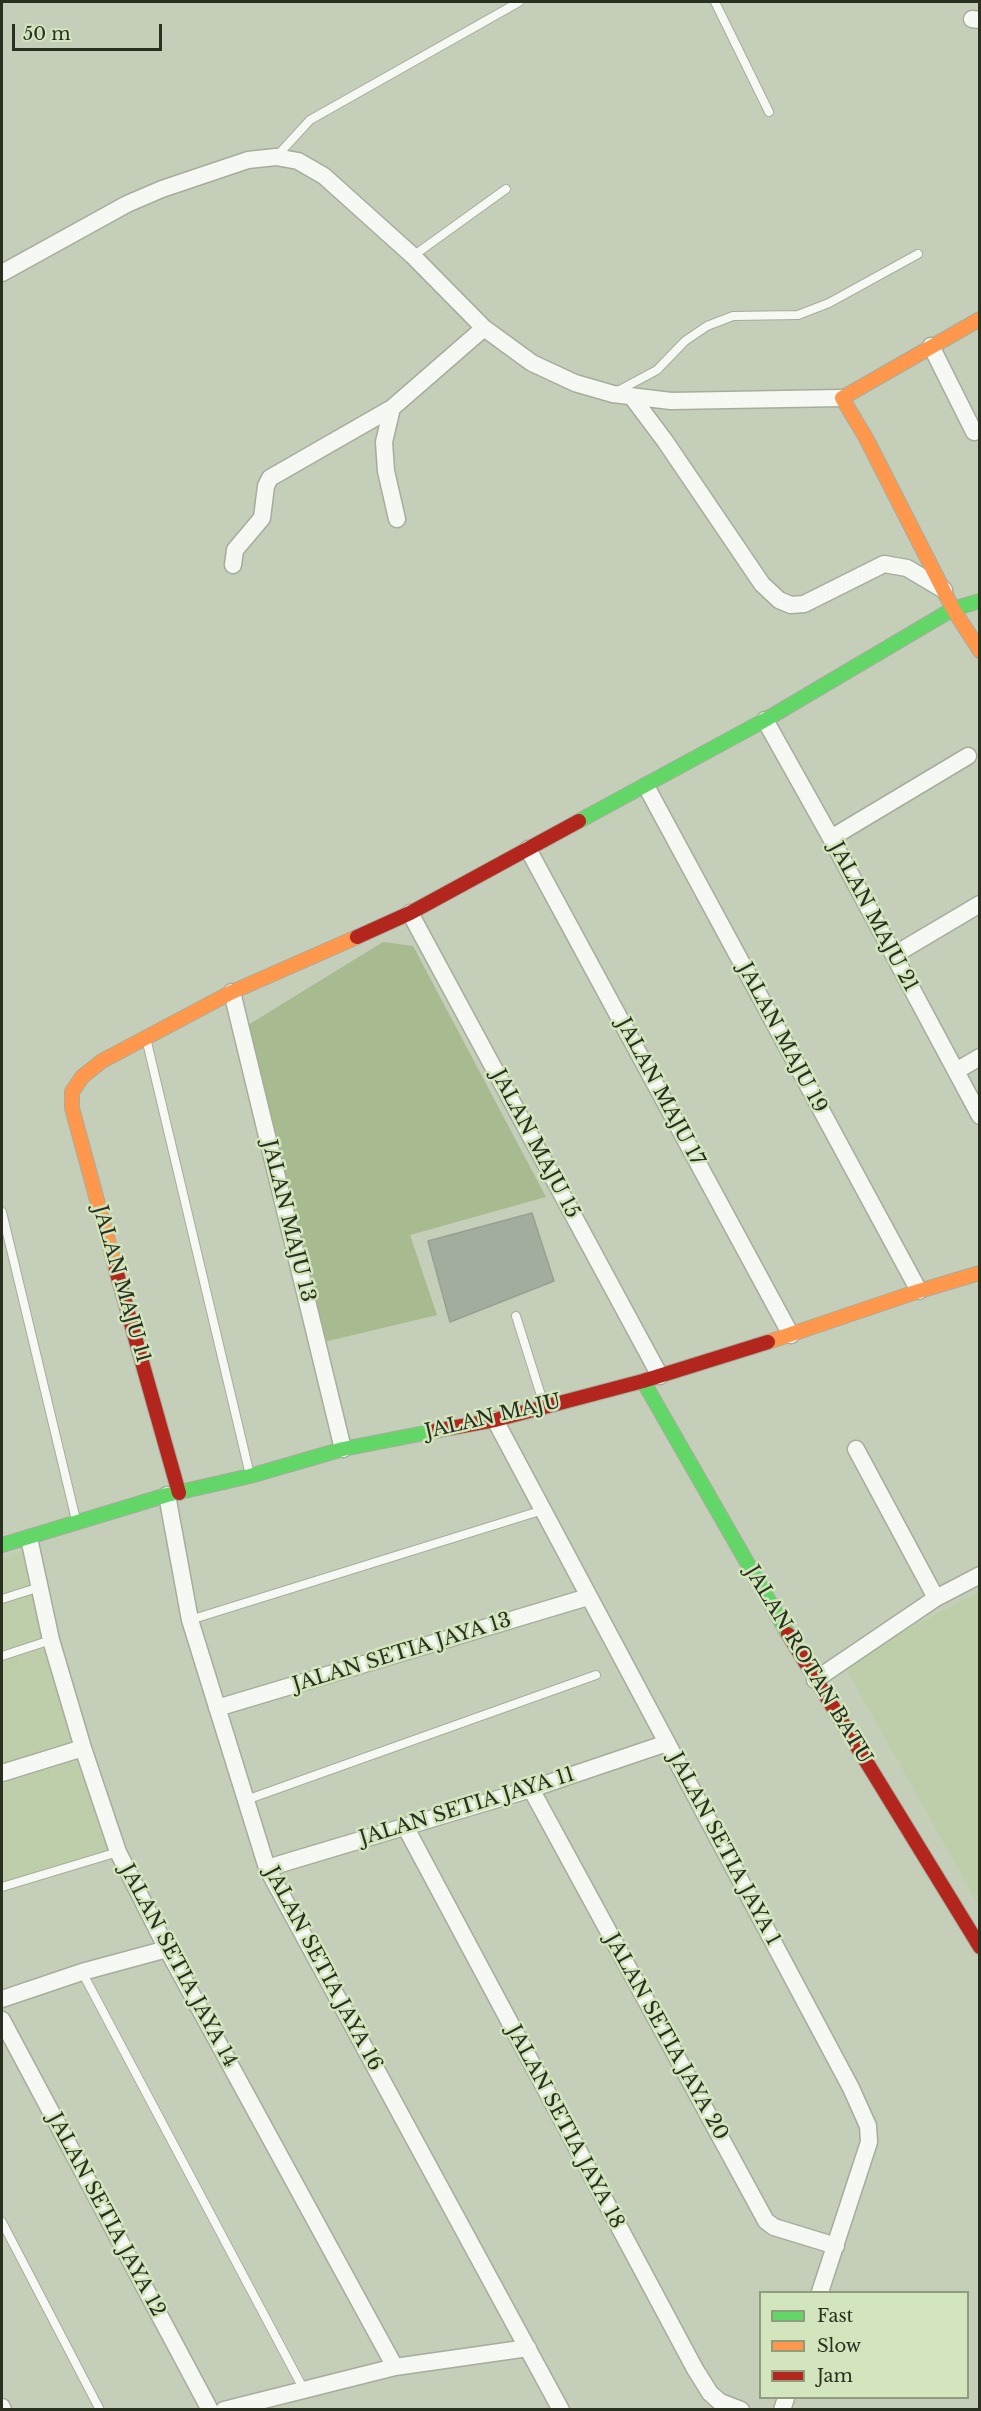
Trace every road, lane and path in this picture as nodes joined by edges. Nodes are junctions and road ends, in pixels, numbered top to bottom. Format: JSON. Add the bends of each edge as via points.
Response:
{"nodes":[{"id":1,"x":519,"y":2,"type":"edge"},
{"id":2,"x":715,"y":2,"type":"edge"},
{"id":3,"x":769,"y":112,"type":"dead end"},
{"id":4,"x":276,"y":157,"type":"junction"},
{"id":5,"x":506,"y":189,"type":"dead end"},
{"id":6,"x":918,"y":254,"type":"dead end"},
{"id":7,"x":413,"y":256,"type":"junction"},
{"id":8,"x":2,"y":273,"type":"edge"},
{"id":9,"x":980,"y":319,"type":"edge"},
{"id":10,"x":483,"y":328,"type":"junction"},
{"id":11,"x":931,"y":346,"type":"junction"},
{"id":12,"x":613,"y":394,"type":"junction"},
{"id":13,"x":632,"y":397,"type":"junction"},
{"id":14,"x":842,"y":398,"type":"junction"},
{"id":15,"x":392,"y":408,"type":"junction"},
{"id":16,"x":974,"y":432,"type":"dead end"},
{"id":17,"x":398,"y":519,"type":"dead end"},
{"id":18,"x":233,"y":565,"type":"dead end"},
{"id":19,"x":944,"y":590,"type":"junction"},
{"id":20,"x":980,"y":601,"type":"edge"},
{"id":21,"x":953,"y":609,"type":"junction"},
{"id":22,"x":980,"y":651,"type":"edge"},
{"id":23,"x":765,"y":720,"type":"junction"},
{"id":24,"x":968,"y":756,"type":"dead end"},
{"id":25,"x":645,"y":786,"type":"junction"},
{"id":26,"x":831,"y":838,"type":"junction"},
{"id":27,"x":528,"y":849,"type":"junction"},
{"id":28,"x":980,"y":904,"type":"edge"},
{"id":29,"x":410,"y":913,"type":"junction"},
{"id":30,"x":894,"y":956,"type":"junction"},
{"id":31,"x":232,"y":992,"type":"junction"},
{"id":32,"x":146,"y":1038,"type":"junction"},
{"id":33,"x":980,"y":1057,"type":"edge"},
{"id":34,"x":956,"y":1071,"type":"junction"},
{"id":35,"x":980,"y":1116,"type":"edge"},
{"id":36,"x":2,"y":1212,"type":"edge"},
{"id":37,"x":980,"y":1273,"type":"edge"},
{"id":38,"x":919,"y":1290,"type":"junction"},
{"id":39,"x":516,"y":1316,"type":"dead end"},
{"id":40,"x":791,"y":1335,"type":"junction"},
{"id":41,"x":652,"y":1378,"type":"junction"},
{"id":42,"x":544,"y":1406,"type":"junction"},
{"id":43,"x":495,"y":1420,"type":"junction"},
{"id":44,"x":343,"y":1449,"type":"junction"},
{"id":45,"x":856,"y":1449,"type":"dead end"},
{"id":46,"x":250,"y":1476,"type":"junction"},
{"id":47,"x":173,"y":1494,"type":"junction"},
{"id":48,"x":543,"y":1510,"type":"junction"},
{"id":49,"x":78,"y":1524,"type":"junction"},
{"id":50,"x":29,"y":1538,"type":"junction"},
{"id":51,"x":2,"y":1545,"type":"edge"},
{"id":52,"x":980,"y":1575,"type":"edge"},
{"id":53,"x":40,"y":1587,"type":"junction"},
{"id":54,"x":588,"y":1597,"type":"junction"},
{"id":55,"x":936,"y":1598,"type":"junction"},
{"id":56,"x":2,"y":1599,"type":"edge"},
{"id":57,"x":189,"y":1620,"type":"junction"},
{"id":58,"x":51,"y":1640,"type":"junction"},
{"id":59,"x":2,"y":1656,"type":"edge"},
{"id":60,"x":596,"y":1675,"type":"dead end"},
{"id":61,"x":814,"y":1680,"type":"junction"},
{"id":62,"x":217,"y":1708,"type":"junction"},
{"id":63,"x":667,"y":1743,"type":"junction"},
{"id":64,"x":83,"y":1748,"type":"junction"},
{"id":65,"x":2,"y":1773,"type":"edge"},
{"id":66,"x":531,"y":1788,"type":"junction"},
{"id":67,"x":246,"y":1800,"type":"junction"},
{"id":68,"x":406,"y":1828,"type":"junction"},
{"id":69,"x":118,"y":1852,"type":"junction"},
{"id":70,"x":267,"y":1868,"type":"junction"},
{"id":71,"x":2,"y":1887,"type":"edge"},
{"id":72,"x":980,"y":1947,"type":"edge"},
{"id":73,"x":167,"y":1949,"type":"junction"},
{"id":74,"x":82,"y":1972,"type":"junction"},
{"id":75,"x":2,"y":1999,"type":"edge"},
{"id":76,"x":2,"y":2020,"type":"edge"},
{"id":77,"x":2,"y":2222,"type":"edge"},
{"id":78,"x":836,"y":2246,"type":"junction"},
{"id":79,"x":820,"y":2291,"type":"edge"},
{"id":80,"x":528,"y":2348,"type":"junction"},
{"id":81,"x":395,"y":2367,"type":"junction"},
{"id":82,"x":304,"y":2391,"type":"junction"},
{"id":83,"x":100,"y":2409,"type":"edge"},
{"id":84,"x":210,"y":2409,"type":"edge"},
{"id":85,"x":224,"y":2409,"type":"edge"},
{"id":86,"x":561,"y":2409,"type":"edge"},
{"id":87,"x":741,"y":2409,"type":"edge"}],
"edges":[{"from":1,"to":4,"type":"lane","via":[[310,120]]},
{"from":2,"to":3,"type":"lane"},
{"from":4,"to":7,"type":"street","via":[[298,161],[324,176]]},
{"from":4,"to":8,"type":"street","via":[[248,160],[162,189]]},
{"from":5,"to":7,"type":"lane"},
{"from":6,"to":12,"type":"lane","via":[[829,303],[798,315],[733,316],[707,326],[685,341],[657,370]]},
{"from":7,"to":10,"type":"street"},
{"from":9,"to":11,"type":"street"},
{"from":10,"to":12,"type":"street","via":[[532,363],[575,383]]},
{"from":10,"to":15,"type":"street"},
{"from":11,"to":14,"type":"street"},
{"from":11,"to":16,"type":"street"},
{"from":12,"to":13,"type":"street"},
{"from":13,"to":14,"type":"street","via":[[671,401]]},
{"from":13,"to":19,"type":"street","via":[[762,584],[779,600],[791,605],[804,604],[884,564],[907,568]]},
{"from":14,"to":19,"type":"street"},
{"from":15,"to":17,"type":"street","via":[[384,442],[386,471]]},
{"from":15,"to":18,"type":"street","via":[[270,478],[262,518],[235,549]]},
{"from":19,"to":21,"type":"street"},
{"from":20,"to":21,"type":"street"},
{"from":21,"to":22,"type":"street"},
{"from":21,"to":23,"type":"street"},
{"from":23,"to":25,"type":"street"},
{"from":23,"to":26,"type":"street","name":"JALAN MAJU 21"},
{"from":24,"to":26,"type":"street"},
{"from":25,"to":27,"type":"street"},
{"from":25,"to":38,"type":"street","name":"JALAN MAJU 19"},
{"from":26,"to":30,"type":"street","name":"JALAN MAJU 21"},
{"from":27,"to":29,"type":"street"},
{"from":27,"to":40,"type":"street","name":"JALAN MAJU 17"},
{"from":28,"to":30,"type":"street"},
{"from":29,"to":31,"type":"street"},
{"from":29,"to":41,"type":"street","name":"JALAN MAJU 15"},
{"from":30,"to":34,"type":"street","name":"JALAN MAJU 21"},
{"from":31,"to":32,"type":"street"},
{"from":31,"to":44,"type":"street","name":"JALAN MAJU 13"},
{"from":32,"to":46,"type":"lane"},
{"from":32,"to":47,"type":"street","name":"JALAN MAJU 11","via":[[102,1061],[82,1077],[72,1092],[72,1108]]},
{"from":33,"to":34,"type":"street"},
{"from":34,"to":35,"type":"street","name":"JALAN MAJU 21"},
{"from":36,"to":49,"type":"lane"},
{"from":37,"to":38,"type":"street","name":"JALAN MAJU"},
{"from":38,"to":40,"type":"street","name":"JALAN MAJU"},
{"from":39,"to":42,"type":"lane"},
{"from":40,"to":41,"type":"street","name":"JALAN MAJU"},
{"from":41,"to":42,"type":"street","name":"JALAN MAJU"},
{"from":41,"to":61,"type":"street","name":"JALAN ROTAN BATU"},
{"from":42,"to":43,"type":"street","name":"JALAN MAJU"},
{"from":43,"to":44,"type":"street","name":"JALAN MAJU"},
{"from":43,"to":48,"type":"street","name":"JALAN SETIA JAYA 1"},
{"from":44,"to":46,"type":"street","name":"JALAN MAJU"},
{"from":45,"to":55,"type":"street"},
{"from":46,"to":47,"type":"street","name":"JALAN MAJU"},
{"from":47,"to":49,"type":"street","name":"JALAN MAJU"},
{"from":47,"to":57,"type":"street","name":"JALAN SETIA JAYA 16"},
{"from":48,"to":54,"type":"street","name":"JALAN SETIA JAYA 1"},
{"from":48,"to":57,"type":"lane"},
{"from":49,"to":50,"type":"street","name":"JALAN MAJU"},
{"from":50,"to":51,"type":"street","name":"JALAN MAJU"},
{"from":50,"to":53,"type":"street","name":"JALAN SETIA JAYA 14"},
{"from":52,"to":55,"type":"street"},
{"from":53,"to":56,"type":"lane"},
{"from":53,"to":58,"type":"street","name":"JALAN SETIA JAYA 14"},
{"from":54,"to":62,"type":"street","name":"JALAN SETIA JAYA 13"},
{"from":54,"to":63,"type":"street","name":"JALAN SETIA JAYA 1"},
{"from":55,"to":61,"type":"street"},
{"from":57,"to":62,"type":"street","name":"JALAN SETIA JAYA 16"},
{"from":58,"to":59,"type":"lane"},
{"from":58,"to":64,"type":"street","name":"JALAN SETIA JAYA 14"},
{"from":60,"to":67,"type":"lane"},
{"from":61,"to":72,"type":"street","name":"JALAN ROTAN BATU"},
{"from":62,"to":67,"type":"street","name":"JALAN SETIA JAYA 16"},
{"from":63,"to":66,"type":"street","name":"JALAN SETIA JAYA 11"},
{"from":63,"to":78,"type":"street","name":"JALAN SETIA JAYA 1","via":[[868,2126],[869,2142]]},
{"from":64,"to":65,"type":"street"},
{"from":64,"to":69,"type":"street","name":"JALAN SETIA JAYA 14"},
{"from":66,"to":68,"type":"street","name":"JALAN SETIA JAYA 11"},
{"from":66,"to":78,"type":"street","name":"JALAN SETIA JAYA 20","via":[[766,2221]]},
{"from":67,"to":70,"type":"street","name":"JALAN SETIA JAYA 16"},
{"from":68,"to":70,"type":"street","name":"JALAN SETIA JAYA 11"},
{"from":68,"to":87,"type":"street","name":"JALAN SETIA JAYA 18","via":[[695,2369],[720,2402]]},
{"from":69,"to":71,"type":"lane"},
{"from":69,"to":73,"type":"street","name":"JALAN SETIA JAYA 14"},
{"from":70,"to":80,"type":"street","name":"JALAN SETIA JAYA 16"},
{"from":73,"to":74,"type":"street"},
{"from":73,"to":81,"type":"street","name":"JALAN SETIA JAYA 14"},
{"from":74,"to":75,"type":"street"},
{"from":74,"to":82,"type":"lane"},
{"from":76,"to":84,"type":"street","name":"JALAN SETIA JAYA 12"},
{"from":77,"to":83,"type":"lane"},
{"from":78,"to":79,"type":"street","name":"JALAN SETIA JAYA 1"},
{"from":80,"to":81,"type":"street"},
{"from":80,"to":86,"type":"street","name":"JALAN SETIA JAYA 16"},
{"from":81,"to":82,"type":"street"},
{"from":82,"to":85,"type":"street"}]}
